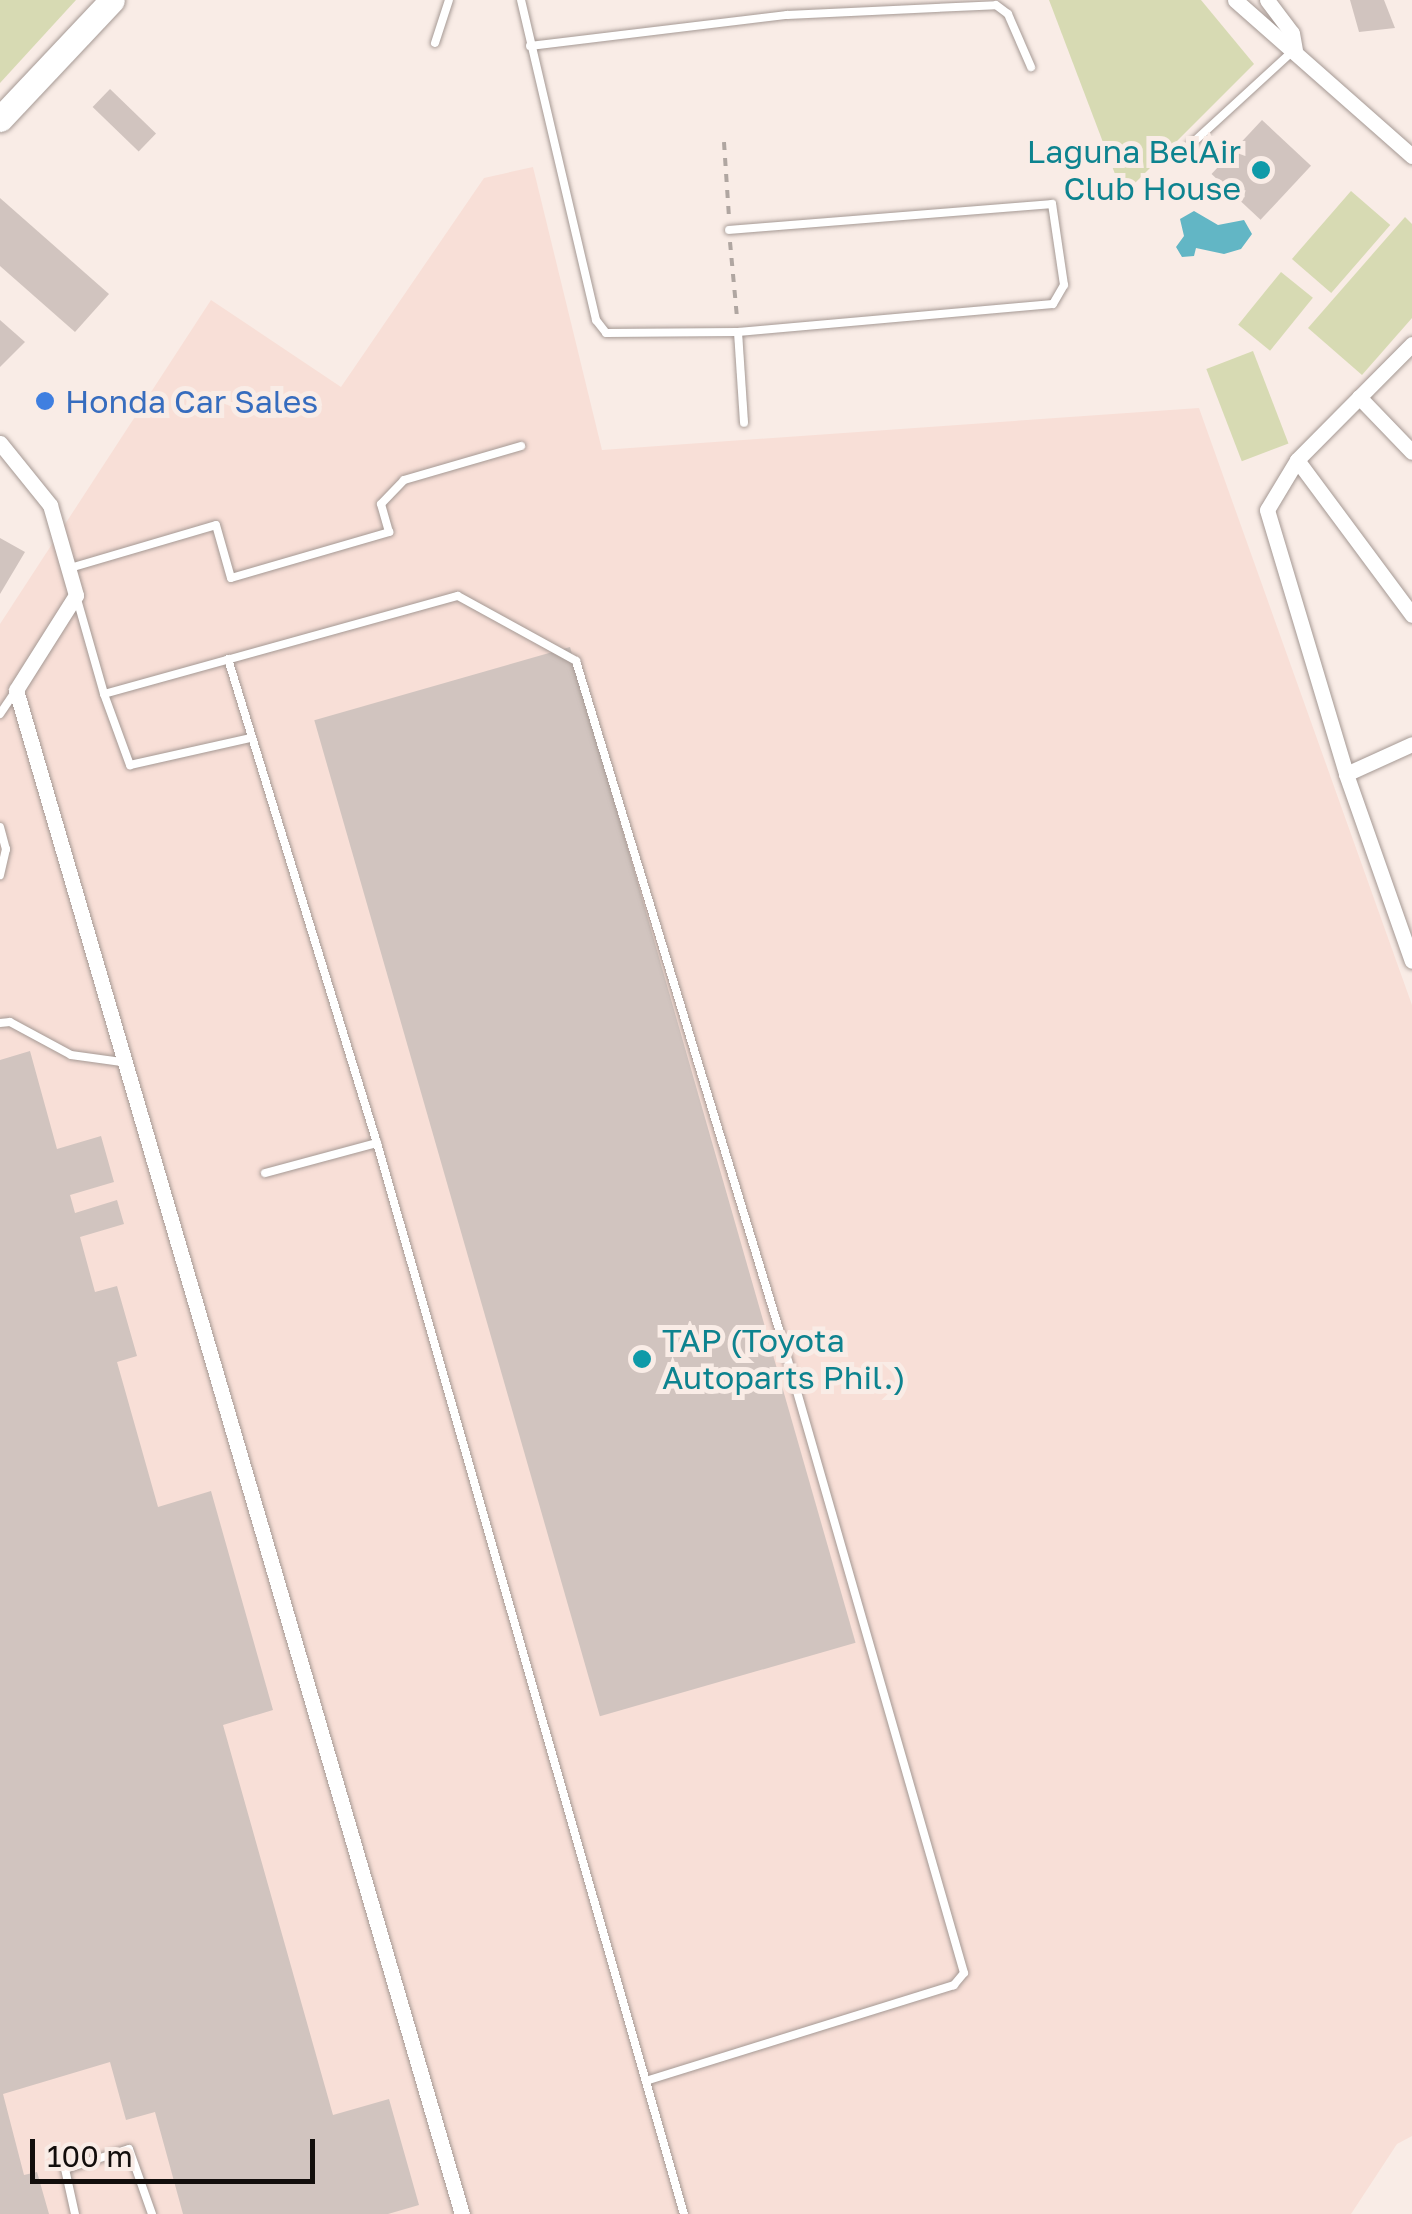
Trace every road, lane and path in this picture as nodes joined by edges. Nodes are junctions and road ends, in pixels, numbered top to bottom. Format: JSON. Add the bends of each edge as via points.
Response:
{"nodes":[{"id":1,"x":112,"y":0,"type":"edge"},
{"id":2,"x":449,"y":0,"type":"edge"},
{"id":3,"x":521,"y":0,"type":"edge"},
{"id":4,"x":786,"y":0,"type":"edge"},
{"id":5,"x":1235,"y":0,"type":"edge"},
{"id":6,"x":1266,"y":0,"type":"edge"},
{"id":7,"x":787,"y":14,"type":"junction"},
{"id":8,"x":435,"y":42,"type":"dead end"},
{"id":9,"x":530,"y":46,"type":"junction"},
{"id":10,"x":1294,"y":50,"type":"junction"},
{"id":11,"x":1031,"y":67,"type":"dead end"},
{"id":12,"x":0,"y":118,"type":"edge"},
{"id":13,"x":1186,"y":148,"type":"dead end"},
{"id":14,"x":1412,"y":156,"type":"edge"},
{"id":15,"x":730,"y":230,"type":"dead end"},
{"id":16,"x":738,"y":332,"type":"junction"},
{"id":17,"x":1412,"y":344,"type":"edge"},
{"id":18,"x":1359,"y":397,"type":"junction"},
{"id":19,"x":744,"y":422,"type":"dead end"},
{"id":20,"x":0,"y":443,"type":"edge"},
{"id":21,"x":521,"y":446,"type":"dead end"},
{"id":22,"x":1412,"y":452,"type":"edge"},
{"id":23,"x":1297,"y":460,"type":"junction"},
{"id":24,"x":68,"y":568,"type":"junction"},
{"id":25,"x":76,"y":595,"type":"junction"},
{"id":26,"x":1412,"y":615,"type":"edge"},
{"id":27,"x":228,"y":660,"type":"junction"},
{"id":28,"x":16,"y":690,"type":"junction"},
{"id":29,"x":104,"y":694,"type":"junction"},
{"id":30,"x":0,"y":714,"type":"edge"},
{"id":31,"x":251,"y":738,"type":"junction"},
{"id":32,"x":1411,"y":746,"type":"edge"},
{"id":33,"x":1346,"y":774,"type":"junction"},
{"id":34,"x":0,"y":827,"type":"edge"},
{"id":35,"x":0,"y":875,"type":"edge"},
{"id":36,"x":1412,"y":961,"type":"edge"},
{"id":37,"x":0,"y":1023,"type":"edge"},
{"id":38,"x":122,"y":1062,"type":"junction"},
{"id":39,"x":376,"y":1143,"type":"junction"},
{"id":40,"x":266,"y":1173,"type":"dead end"},
{"id":41,"x":649,"y":2080,"type":"junction"},
{"id":42,"x":76,"y":2214,"type":"edge"},
{"id":43,"x":152,"y":2214,"type":"edge"},
{"id":44,"x":462,"y":2214,"type":"edge"},
{"id":45,"x":684,"y":2214,"type":"edge"}],
"edges":[{"from":1,"to":12,"type":"main road"},
{"from":2,"to":8,"type":"lane"},
{"from":3,"to":9,"type":"lane"},
{"from":4,"to":7,"type":"lane"},
{"from":5,"to":10,"type":"street"},
{"from":6,"to":10,"type":"street","via":[[1292,34]]},
{"from":7,"to":9,"type":"lane"},
{"from":7,"to":11,"type":"lane","via":[[996,5],[1008,14]]},
{"from":9,"to":16,"type":"lane","via":[[596,320],[606,334]]},
{"from":10,"to":13,"type":"lane"},
{"from":10,"to":14,"type":"street"},
{"from":15,"to":16,"type":"lane","via":[[1052,204],[1064,284],[1053,304]]},
{"from":16,"to":19,"type":"lane"},
{"from":17,"to":18,"type":"street"},
{"from":18,"to":22,"type":"street"},
{"from":18,"to":23,"type":"street"},
{"from":20,"to":24,"type":"street","via":[[50,505]]},
{"from":21,"to":24,"type":"lane","via":[[404,480],[381,504],[389,532],[231,578],[216,525]]},
{"from":23,"to":26,"type":"street"},
{"from":23,"to":33,"type":"street","via":[[1272,498],[1268,521]]},
{"from":24,"to":25,"type":"street"},
{"from":25,"to":28,"type":"street"},
{"from":25,"to":29,"type":"lane"},
{"from":27,"to":29,"type":"lane"},
{"from":27,"to":31,"type":"lane"},
{"from":27,"to":41,"type":"lane","via":[[458,596],[576,661],[779,1328],[964,1973],[954,1985]]},
{"from":28,"to":30,"type":"lane"},
{"from":28,"to":38,"type":"street"},
{"from":29,"to":31,"type":"lane","via":[[130,765]]},
{"from":31,"to":39,"type":"lane"},
{"from":32,"to":33,"type":"street"},
{"from":33,"to":36,"type":"street"},
{"from":34,"to":35,"type":"lane","via":[[6,849]]},
{"from":37,"to":38,"type":"lane","via":[[10,1022],[71,1055]]},
{"from":38,"to":44,"type":"street"},
{"from":39,"to":40,"type":"lane"},
{"from":39,"to":41,"type":"lane"},
{"from":41,"to":45,"type":"lane"},
{"from":42,"to":43,"type":"lane","via":[[66,2170],[128,2150]]}]}
